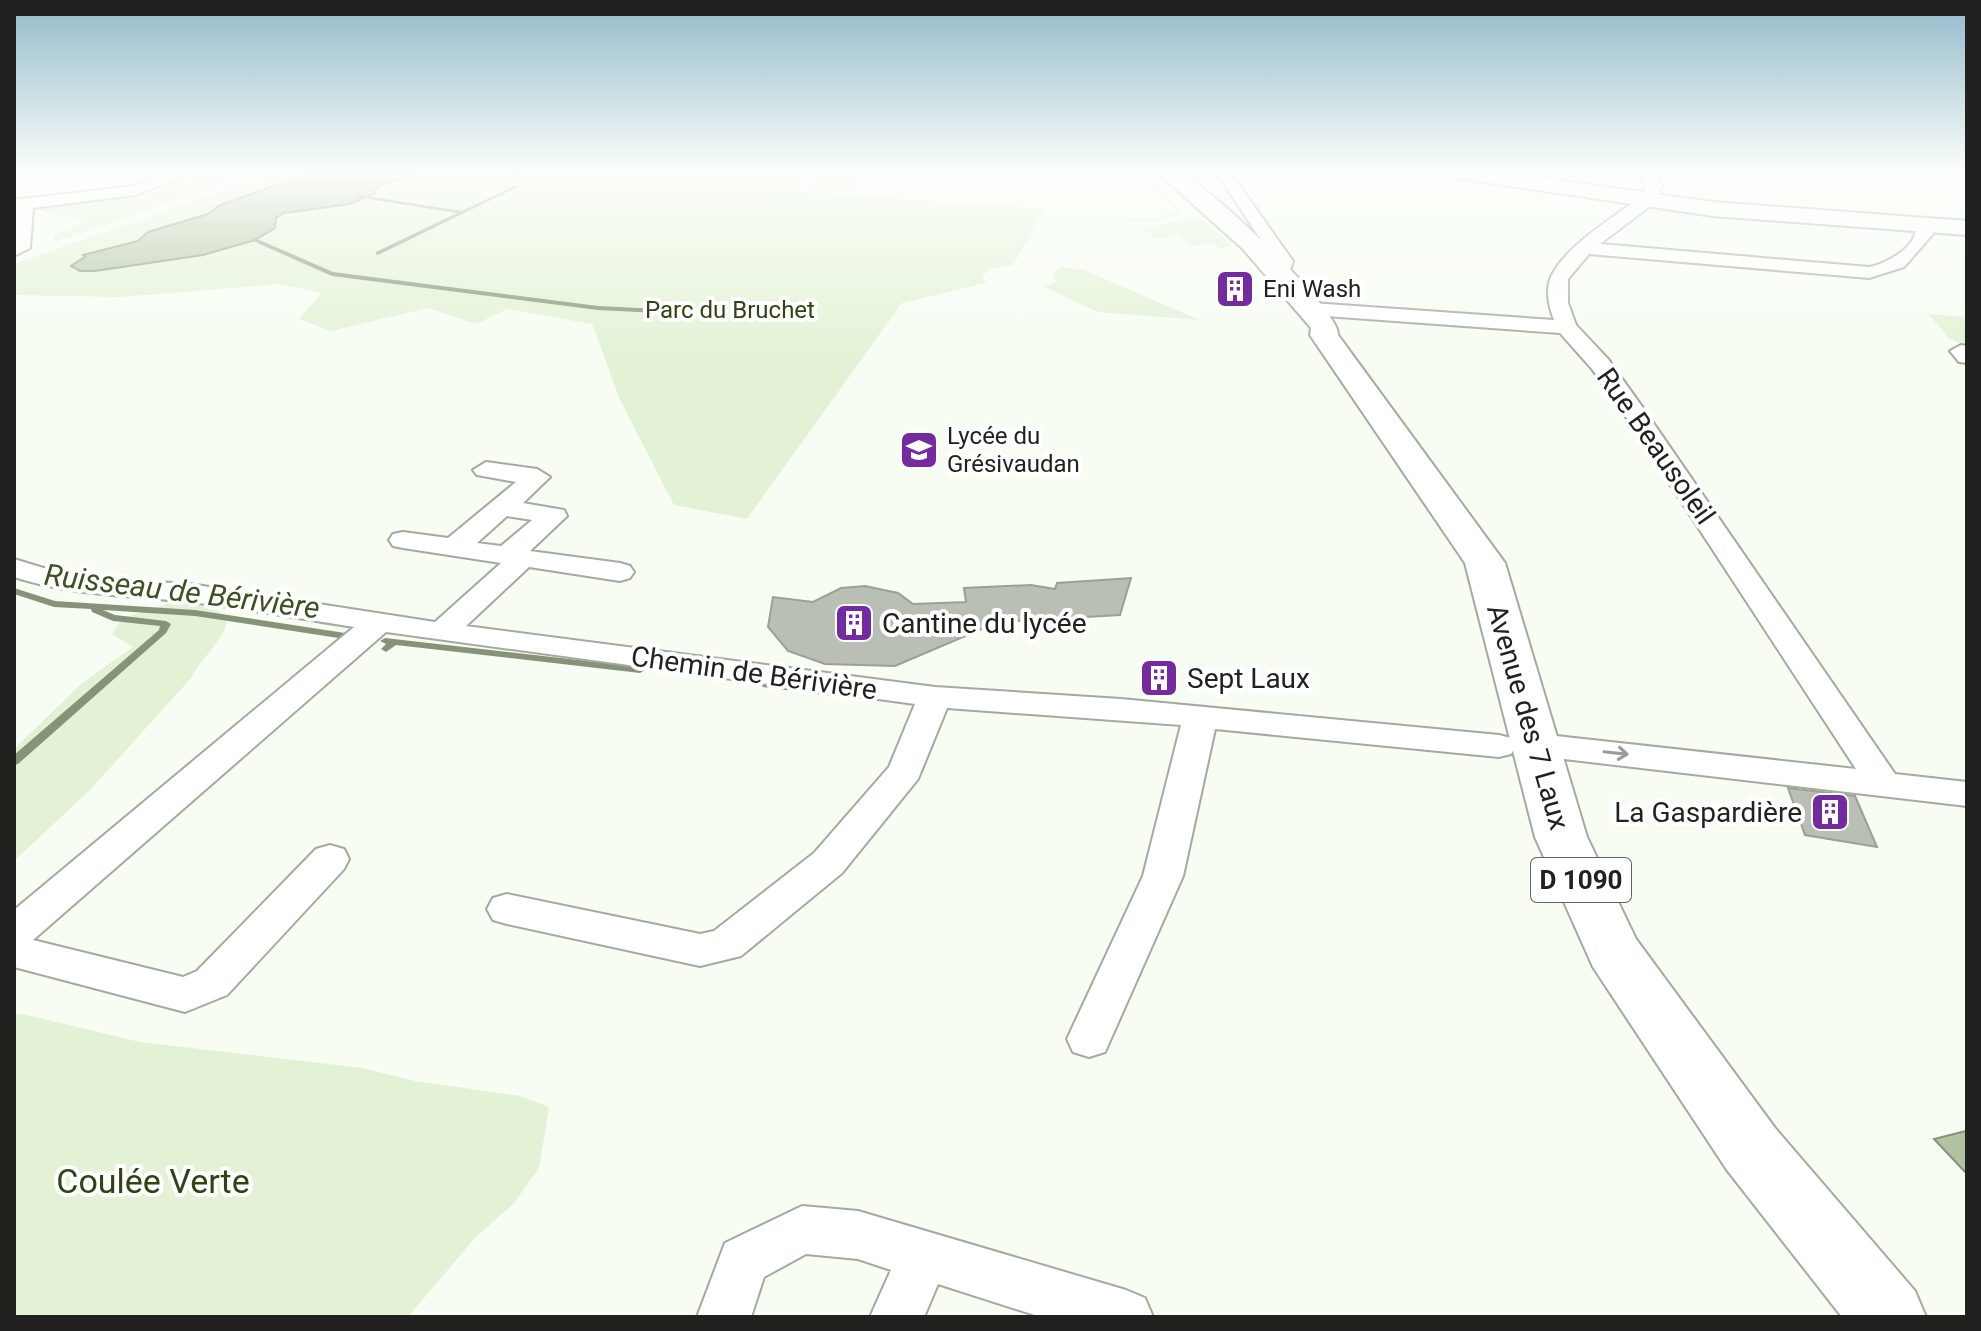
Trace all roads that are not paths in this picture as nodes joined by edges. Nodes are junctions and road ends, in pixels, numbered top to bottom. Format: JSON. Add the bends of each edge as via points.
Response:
{"nodes":[{"id":1,"x":21,"y":234,"type":"edge"},
{"id":2,"x":1225,"y":234,"type":"edge"},
{"id":3,"x":1245,"y":234,"type":"edge"},
{"id":4,"x":1266,"y":234,"type":"edge"},
{"id":5,"x":1603,"y":234,"type":"edge"},
{"id":6,"x":1924,"y":234,"type":"edge"},
{"id":7,"x":1584,"y":248,"type":"junction"},
{"id":8,"x":14,"y":251,"type":"edge"},
{"id":9,"x":1281,"y":272,"type":"junction"},
{"id":10,"x":1335,"y":318,"type":"junction"},
{"id":11,"x":1566,"y":327,"type":"junction"},
{"id":12,"x":486,"y":470,"type":"dead end"},
{"id":13,"x":501,"y":507,"type":"junction"},
{"id":14,"x":403,"y":540,"type":"dead end"},
{"id":15,"x":454,"y":548,"type":"junction"},
{"id":16,"x":515,"y":557,"type":"junction"},
{"id":17,"x":14,"y":568,"type":"edge"},
{"id":18,"x":620,"y":572,"type":"dead end"},
{"id":19,"x":378,"y":623,"type":"junction"},
{"id":20,"x":442,"y":632,"type":"junction"},
{"id":21,"x":935,"y":697,"type":"junction"},
{"id":22,"x":1200,"y":719,"type":"junction"},
{"id":23,"x":1519,"y":745,"type":"junction"},
{"id":24,"x":1882,"y":781,"type":"junction"},
{"id":25,"x":1967,"y":794,"type":"edge"},
{"id":26,"x":330,"y":859,"type":"dead end"},
{"id":27,"x":507,"y":909,"type":"dead end"},
{"id":28,"x":14,"y":933,"type":"edge"},
{"id":29,"x":14,"y":951,"type":"edge"},
{"id":30,"x":1089,"y":1039,"type":"dead end"},
{"id":31,"x":924,"y":1255,"type":"junction"},
{"id":32,"x":724,"y":1317,"type":"edge"},
{"id":33,"x":897,"y":1317,"type":"edge"},
{"id":34,"x":1126,"y":1317,"type":"edge"},
{"id":35,"x":1889,"y":1317,"type":"edge"}],
"edges":[{"from":1,"to":8,"type":"street","via":[[21,248]]},
{"from":2,"to":10,"type":"main road","number":"D 1090","via":[[1314,328]]},
{"from":3,"to":9,"type":"main road","name":"Avenue des 7 Laux","number":"D 1090"},
{"from":4,"to":9,"type":"street","name":"Avenue des 7 Laux","via":[[1284,261]]},
{"from":5,"to":7,"type":"street"},
{"from":6,"to":7,"type":"street","via":[[1897,267],[1866,273]]},
{"from":7,"to":11,"type":"street","via":[[1559,278],[1558,303]]},
{"from":9,"to":10,"type":"main road","name":"Avenue des 7 Laux","number":"D 1090"},
{"from":10,"to":11,"type":"street"},
{"from":10,"to":23,"type":"main road","name":"Avenue des 7 Laux","number":"D 1090","via":[[1485,563]]},
{"from":11,"to":24,"type":"street","name":"Rue Beausoleil","via":[[1635,413]]},
{"from":12,"to":13,"type":"street","via":[[537,477]]},
{"from":13,"to":15,"type":"street"},
{"from":13,"to":16,"type":"street","via":[[554,516]]},
{"from":14,"to":15,"type":"street"},
{"from":15,"to":16,"type":"street"},
{"from":16,"to":18,"type":"street"},
{"from":16,"to":20,"type":"street"},
{"from":17,"to":19,"type":"street","name":"Chemin de Bérivière","via":[[101,588],[190,593]]},
{"from":19,"to":20,"type":"street","name":"Chemin de Bérivière"},
{"from":19,"to":28,"type":"street"},
{"from":20,"to":21,"type":"street","name":"Chemin de Bérivière"},
{"from":21,"to":22,"type":"street","name":"Chemin de Bérivière"},
{"from":21,"to":27,"type":"street","via":[[905,771],[867,817],[828,863],[726,945],[700,950]]},
{"from":22,"to":23,"type":"street","name":"Chemin de Bérivière"},
{"from":22,"to":30,"type":"street","via":[[1163,876]]},
{"from":23,"to":24,"type":"street","name":"Chemin de Bérivière","one_way":true},
{"from":23,"to":35,"type":"main road","name":"Avenue des 7 Laux","number":"D 1090","via":[[1613,951],[1751,1149]]},
{"from":24,"to":25,"type":"street","name":"Chemin de Bérivière"},
{"from":26,"to":29,"type":"street","via":[[212,983],[185,995]]},
{"from":31,"to":32,"type":"street","via":[[858,1235],[802,1230],[743,1261]]},
{"from":31,"to":33,"type":"street"},
{"from":31,"to":34,"type":"street"}]}
